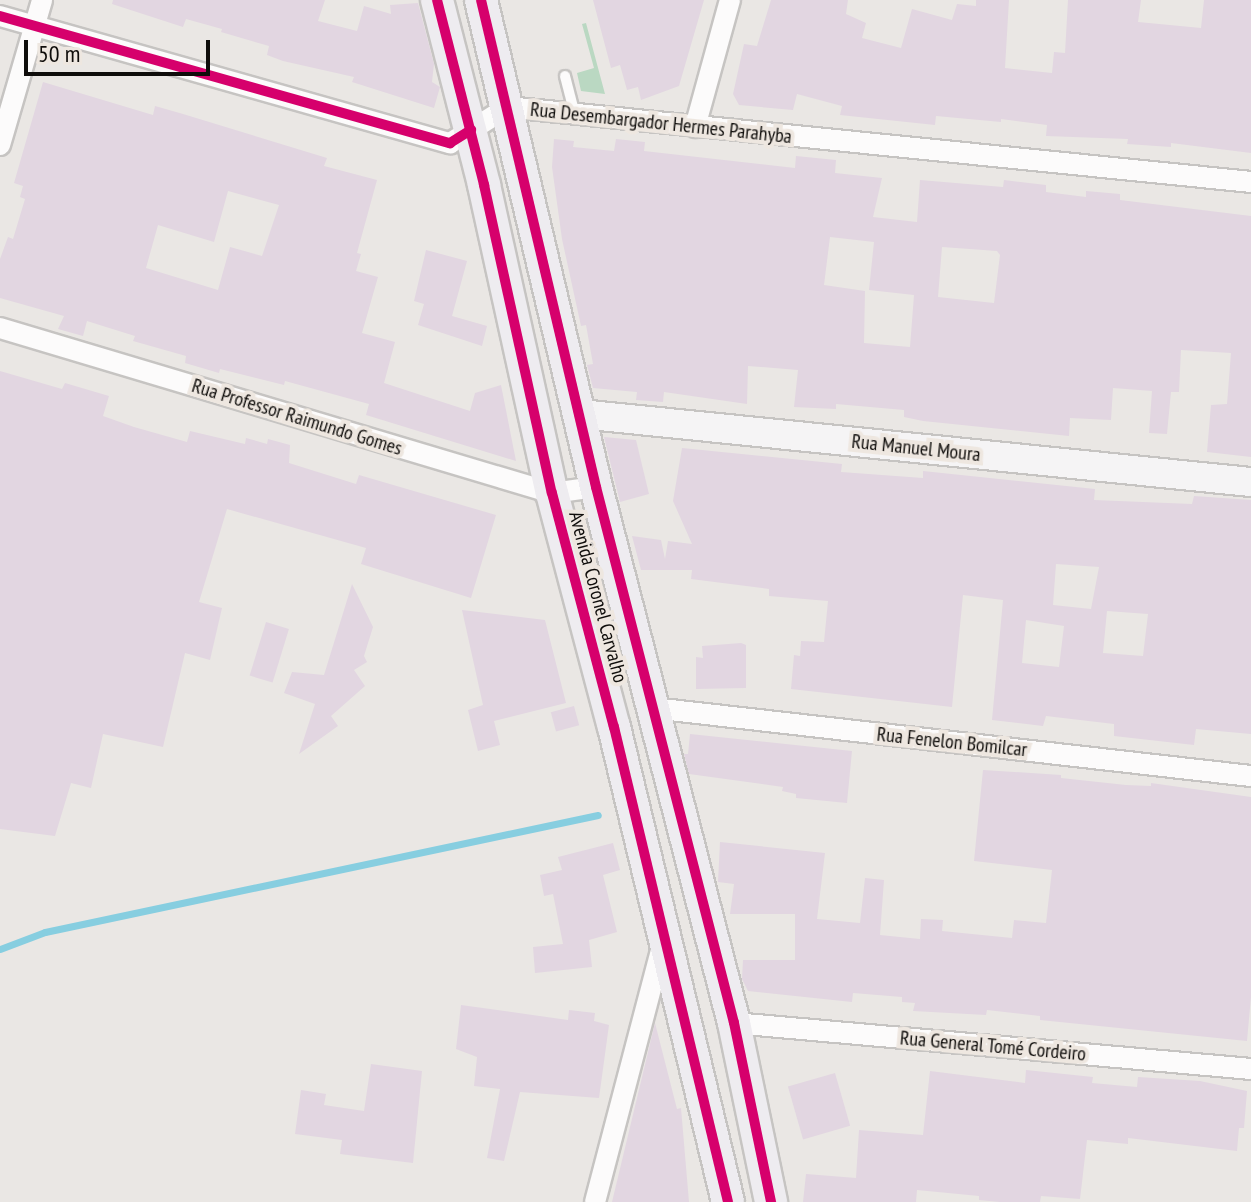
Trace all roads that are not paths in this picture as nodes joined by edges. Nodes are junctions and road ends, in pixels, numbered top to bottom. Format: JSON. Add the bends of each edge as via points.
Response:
{"nodes":[{"id":1,"x":42,"y":0,"type":"edge"},
{"id":2,"x":437,"y":0,"type":"edge"},
{"id":3,"x":481,"y":0,"type":"edge"},
{"id":4,"x":730,"y":0,"type":"edge"},
{"id":5,"x":0,"y":16,"type":"edge"},
{"id":6,"x":35,"y":26,"type":"junction"},
{"id":7,"x":565,"y":76,"type":"dead end"},
{"id":8,"x":508,"y":107,"type":"junction"},
{"id":9,"x":575,"y":115,"type":"junction"},
{"id":10,"x":695,"y":127,"type":"junction"},
{"id":11,"x":471,"y":130,"type":"junction"},
{"id":12,"x":0,"y":145,"type":"edge"},
{"id":13,"x":1251,"y":182,"type":"edge"},
{"id":14,"x":0,"y":328,"type":"edge"},
{"id":15,"x":580,"y":414,"type":"junction"},
{"id":16,"x":1251,"y":482,"type":"edge"},
{"id":17,"x":596,"y":487,"type":"junction"},
{"id":18,"x":552,"y":493,"type":"junction"},
{"id":19,"x":654,"y":714,"type":"junction"},
{"id":20,"x":1251,"y":776,"type":"edge"},
{"id":21,"x":664,"y":939,"type":"junction"},
{"id":22,"x":734,"y":1023,"type":"junction"},
{"id":23,"x":1251,"y":1069,"type":"edge"},
{"id":24,"x":595,"y":1202,"type":"edge"},
{"id":25,"x":728,"y":1202,"type":"edge"},
{"id":26,"x":771,"y":1202,"type":"edge"}],
"edges":[{"from":1,"to":6,"type":"street"},
{"from":2,"to":11,"type":"main road","name":"Avenida Coronel Carvalho"},
{"from":3,"to":8,"type":"main road","name":"Avenida Coronel Carvalho"},
{"from":4,"to":10,"type":"street"},
{"from":5,"to":6,"type":"street","name":"Rua Desembargador Hermes Parahyba"},
{"from":6,"to":11,"type":"street","name":"Rua Desembargador Hermes Parahyba","via":[[450,143]]},
{"from":6,"to":12,"type":"street"},
{"from":7,"to":9,"type":"lane"},
{"from":8,"to":9,"type":"street","name":"Rua Desembargador Hermes Parahyba"},
{"from":8,"to":11,"type":"street","name":"Rua Desembargador Hermes Parahyba"},
{"from":8,"to":15,"type":"main road","name":"Avenida Coronel Carvalho"},
{"from":9,"to":10,"type":"street","name":"Rua Desembargador Hermes Parahyba"},
{"from":10,"to":13,"type":"street","name":"Rua Desembargador Hermes Parahyba"},
{"from":11,"to":18,"type":"main road","name":"Avenida Coronel Carvalho"},
{"from":14,"to":18,"type":"street","name":"Rua Professor Raimundo Gomes"},
{"from":15,"to":16,"type":"street","name":"Rua Manuel Moura"},
{"from":15,"to":17,"type":"main road","name":"Avenida Coronel Carvalho"},
{"from":17,"to":18,"type":"street","name":"Rua Professor Raimundo Gomes"},
{"from":17,"to":19,"type":"main road","name":"Avenida Coronel Carvalho"},
{"from":18,"to":21,"type":"main road","name":"Avenida Coronel Carvalho"},
{"from":19,"to":20,"type":"street","name":"Rua Fenelon Bomilcar"},
{"from":19,"to":22,"type":"main road","name":"Avenida Coronel Carvalho"},
{"from":21,"to":24,"type":"street"},
{"from":21,"to":25,"type":"main road","name":"Avenida Coronel Carvalho"},
{"from":22,"to":23,"type":"street","name":"Rua General Tomé Cordeiro"},
{"from":22,"to":26,"type":"main road","name":"Avenida Coronel Carvalho"}]}
